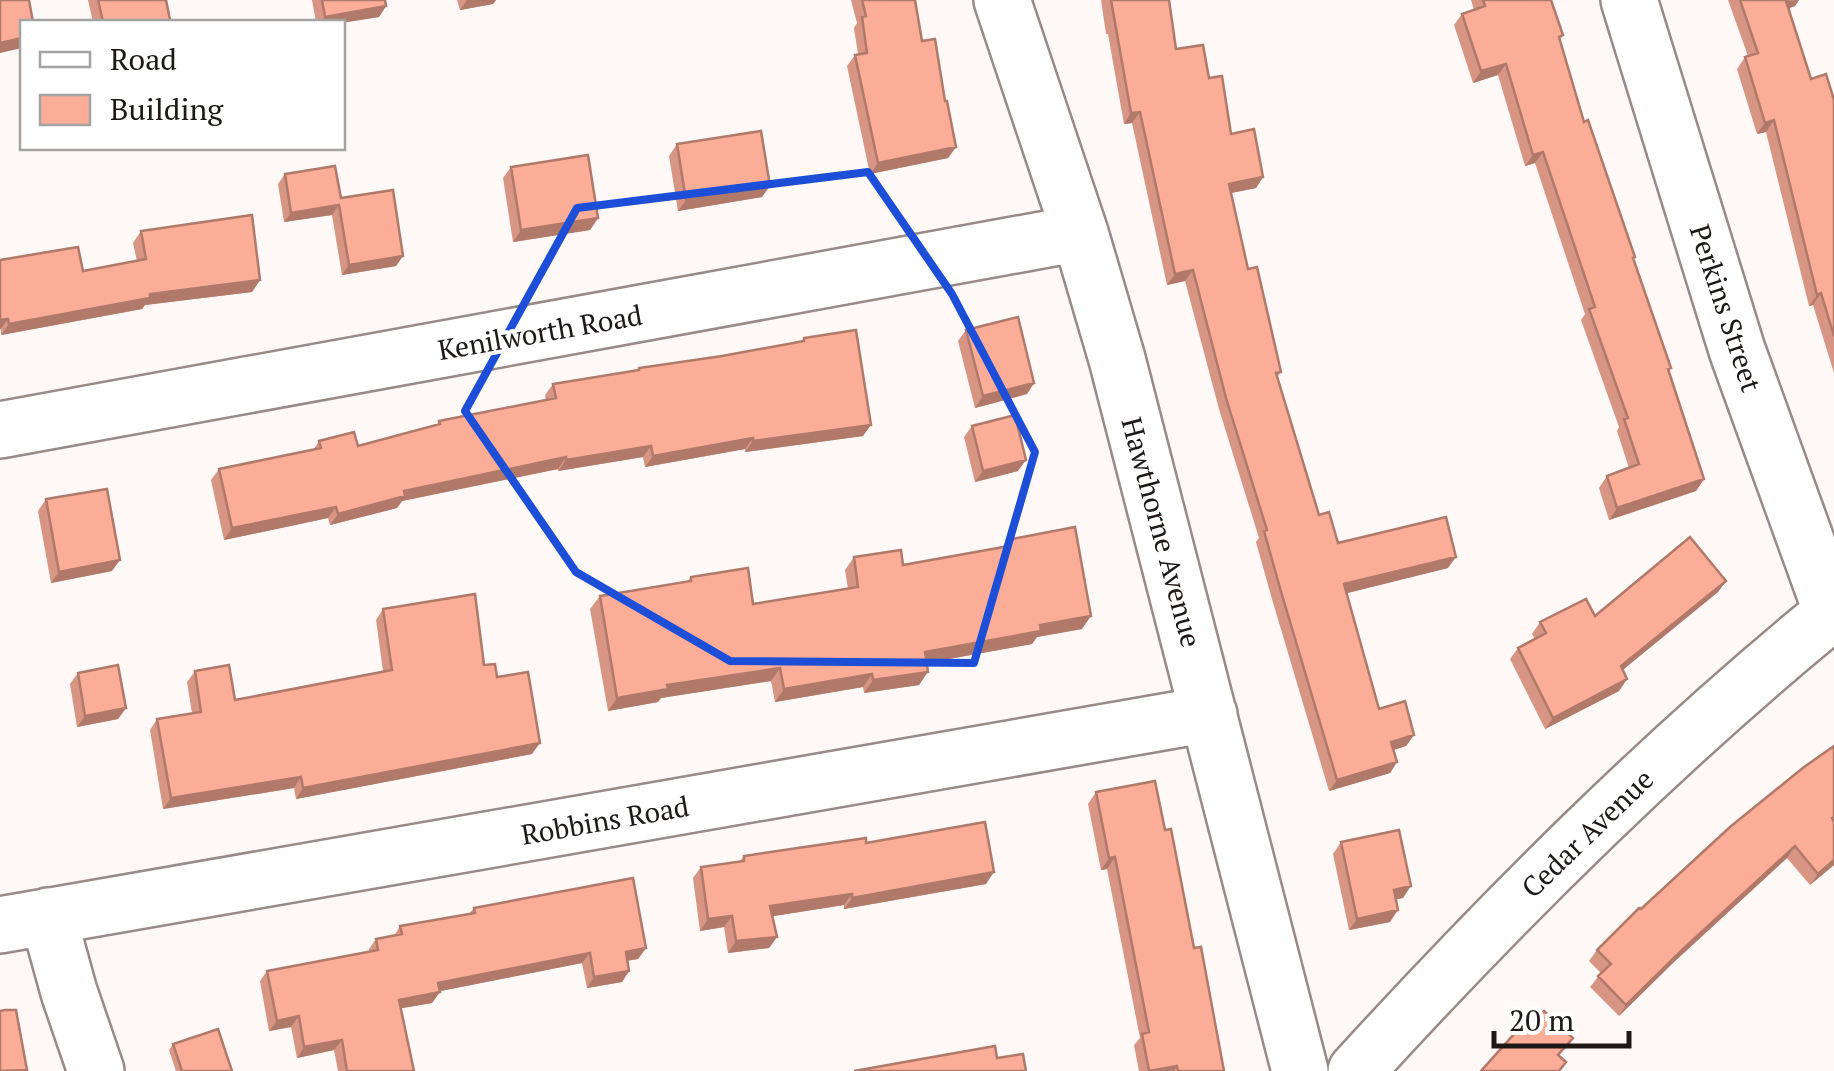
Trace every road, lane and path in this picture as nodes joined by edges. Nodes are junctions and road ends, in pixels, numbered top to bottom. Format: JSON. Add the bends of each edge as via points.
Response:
{"nodes":[{"id":1,"x":1002,"y":0,"type":"edge"},
{"id":2,"x":1629,"y":0,"type":"edge"},
{"id":3,"x":1080,"y":233,"type":"junction"},
{"id":4,"x":0,"y":430,"type":"edge"},
{"id":5,"x":1833,"y":612,"type":"edge"},
{"id":6,"x":1210,"y":714,"type":"junction"},
{"id":7,"x":24,"y":921,"type":"edge"},
{"id":8,"x":96,"y":1071,"type":"edge"},
{"id":9,"x":1300,"y":1071,"type":"edge"},
{"id":10,"x":1356,"y":1071,"type":"edge"}],
"edges":[{"from":1,"to":3,"type":"street","name":"Hawthorne Avenue"},
{"from":2,"to":5,"type":"street","name":"Perkins Street","via":[[1737,350]]},
{"from":3,"to":4,"type":"street","name":"Kenilworth Road"},
{"from":3,"to":6,"type":"street","name":"Hawthorne Avenue"},
{"from":5,"to":10,"type":"street","name":"Cedar Avenue","via":[[1624,795]]},
{"from":6,"to":7,"type":"street","name":"Robbins Road"},
{"from":6,"to":9,"type":"street","name":"Hawthorne Avenue"},
{"from":7,"to":8,"type":"street","via":[[69,992]]}]}
